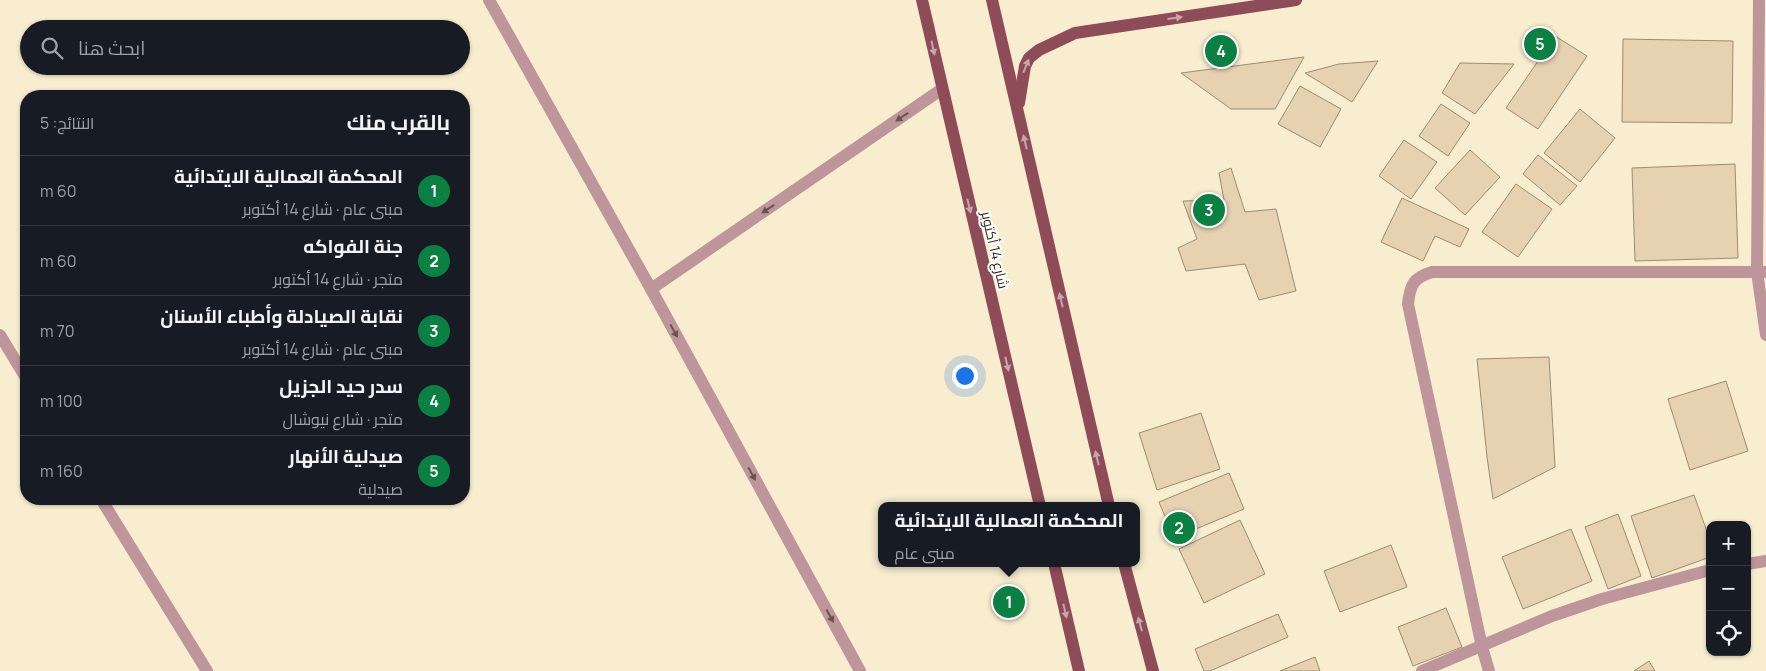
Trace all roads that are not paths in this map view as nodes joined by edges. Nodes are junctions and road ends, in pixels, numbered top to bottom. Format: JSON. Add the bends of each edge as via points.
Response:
{"nodes":[{"id":1,"x":489,"y":0,"type":"edge"},
{"id":2,"x":922,"y":0,"type":"edge"},
{"id":3,"x":992,"y":0,"type":"edge"},
{"id":4,"x":1296,"y":0,"type":"edge"},
{"id":5,"x":1759,"y":0,"type":"edge"},
{"id":6,"x":942,"y":89,"type":"junction"},
{"id":7,"x":1018,"y":113,"type":"junction"},
{"id":8,"x":1761,"y":272,"type":"edge"},
{"id":9,"x":650,"y":289,"type":"junction"},
{"id":10,"x":0,"y":335,"type":"edge"},
{"id":11,"x":1766,"y":335,"type":"edge"},
{"id":12,"x":20,"y":368,"type":"edge"},
{"id":13,"x":1039,"y":502,"type":"edge"},
{"id":14,"x":1108,"y":502,"type":"edge"},
{"id":15,"x":105,"y":505,"type":"edge"},
{"id":16,"x":1766,"y":561,"type":"edge"},
{"id":17,"x":1751,"y":563,"type":"edge"},
{"id":18,"x":1055,"y":567,"type":"edge"},
{"id":19,"x":1125,"y":567,"type":"edge"},
{"id":20,"x":1706,"y":571,"type":"edge"},
{"id":21,"x":1482,"y":647,"type":"junction"},
{"id":22,"x":207,"y":671,"type":"edge"},
{"id":23,"x":860,"y":671,"type":"edge"},
{"id":24,"x":1079,"y":671,"type":"edge"},
{"id":25,"x":1153,"y":671,"type":"edge"},
{"id":26,"x":1422,"y":671,"type":"edge"},
{"id":27,"x":1489,"y":671,"type":"edge"}],
"edges":[{"from":1,"to":9,"type":"street"},
{"from":2,"to":6,"type":"main road","name":"شارع 14 أكتوبر","one_way":true},
{"from":3,"to":7,"type":"main road"},
{"from":7,"to":4,"type":"main road","one_way":true,"via":[[1029,58],[1038,50],[1075,33]]},
{"from":5,"to":8,"type":"street"},
{"from":6,"to":9,"type":"street","one_way":true},
{"from":6,"to":13,"type":"main road","name":"شارع 14 أكتوبر","one_way":true},
{"from":14,"to":7,"type":"main road","one_way":true},
{"from":8,"to":11,"type":"street"},
{"from":8,"to":21,"type":"street","via":[[1432,272],[1414,282],[1408,304]]},
{"from":9,"to":23,"type":"street","one_way":true},
{"from":10,"to":12,"type":"street"},
{"from":15,"to":22,"type":"street"},
{"from":16,"to":17,"type":"street"},
{"from":18,"to":24,"type":"main road","one_way":true},
{"from":25,"to":19,"type":"main road","one_way":true},
{"from":20,"to":21,"type":"street","via":[[1593,602]]},
{"from":21,"to":26,"type":"street"},
{"from":21,"to":27,"type":"street"}]}
